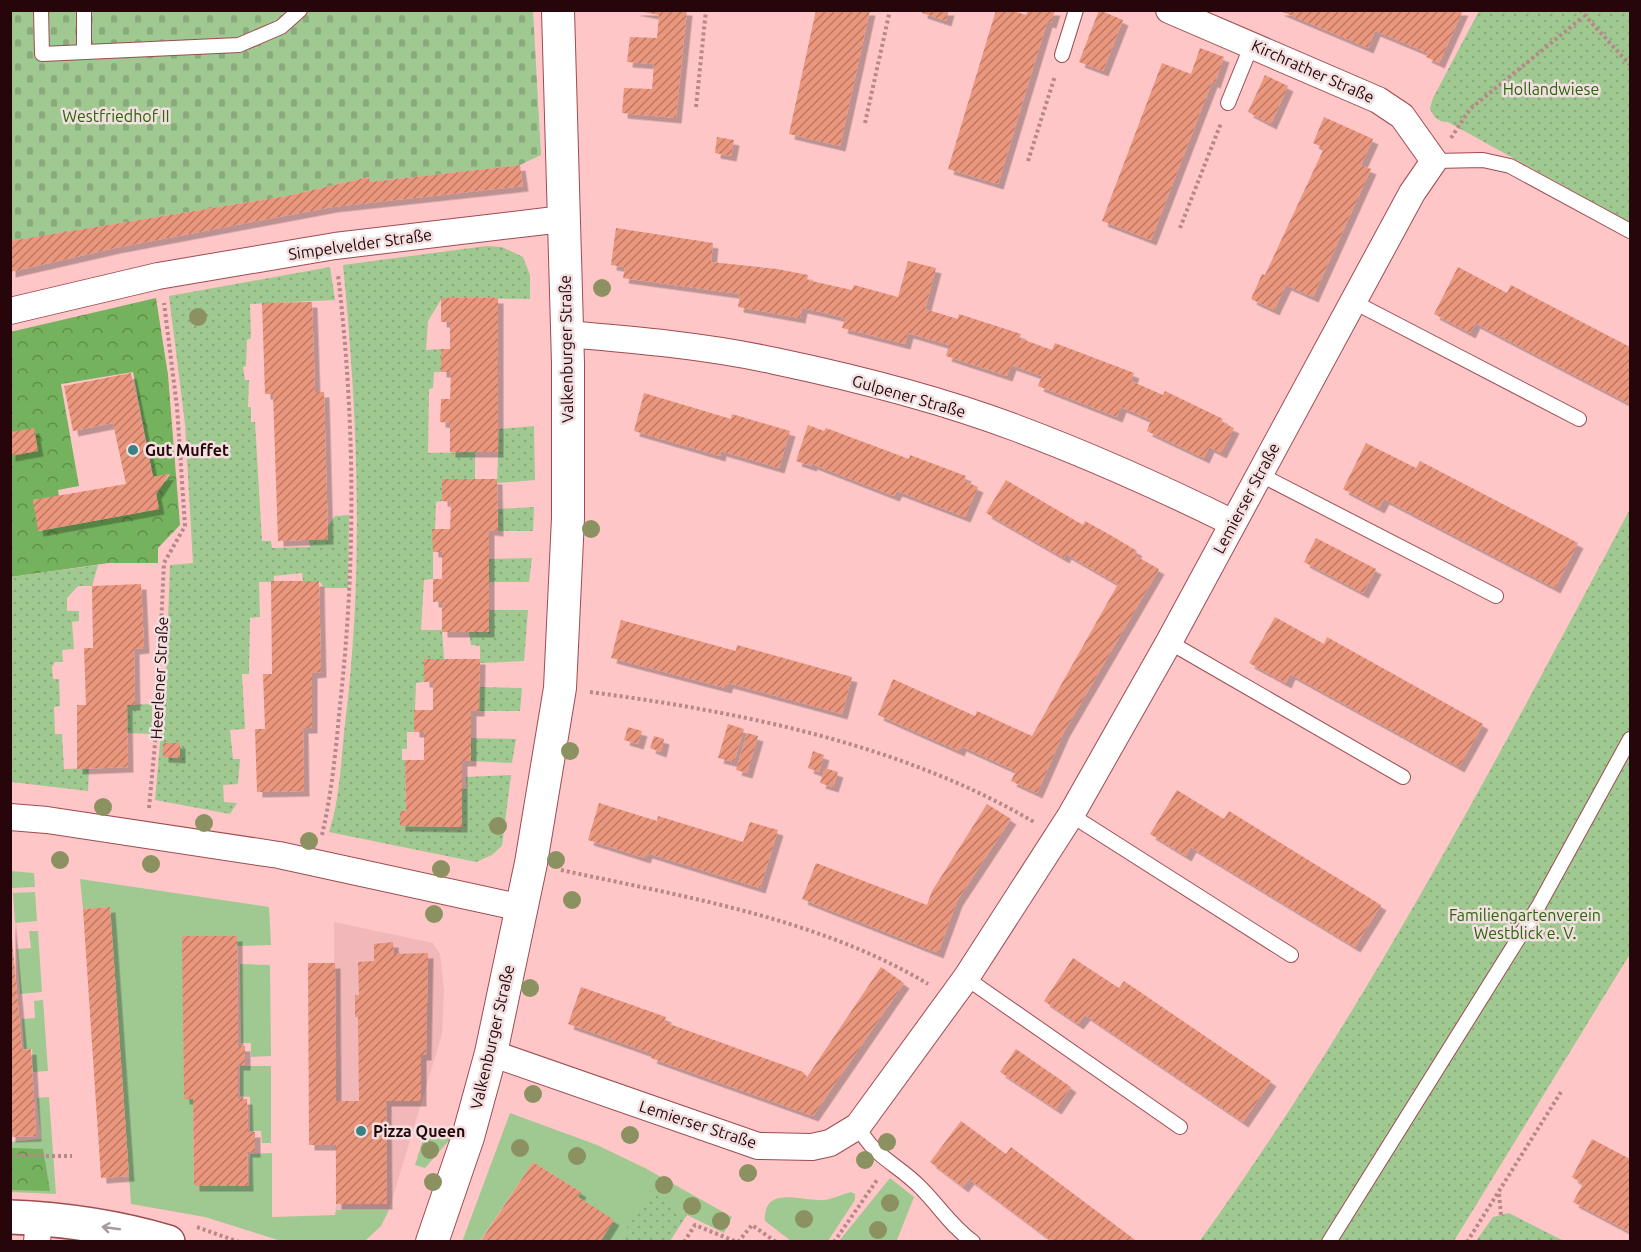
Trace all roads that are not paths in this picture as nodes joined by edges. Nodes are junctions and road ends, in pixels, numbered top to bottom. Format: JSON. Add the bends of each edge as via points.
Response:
{"nodes":[{"id":1,"x":41,"y":10,"type":"edge"},
{"id":2,"x":84,"y":10,"type":"edge"},
{"id":3,"x":300,"y":10,"type":"edge"},
{"id":4,"x":558,"y":10,"type":"edge"},
{"id":5,"x":1076,"y":10,"type":"edge"},
{"id":6,"x":1169,"y":10,"type":"edge"},
{"id":7,"x":1252,"y":44,"type":"junction"},
{"id":8,"x":84,"y":52,"type":"junction"},
{"id":9,"x":1062,"y":55,"type":"road end"},
{"id":10,"x":1228,"y":103,"type":"road end"},
{"id":11,"x":1434,"y":161,"type":"junction"},
{"id":12,"x":563,"y":219,"type":"junction"},
{"id":13,"x":1630,"y":231,"type":"edge"},
{"id":14,"x":1352,"y":301,"type":"junction"},
{"id":15,"x":10,"y":311,"type":"edge"},
{"id":16,"x":567,"y":334,"type":"junction"},
{"id":17,"x":1578,"y":419,"type":"dead end"},
{"id":18,"x":1259,"y":474,"type":"junction"},
{"id":19,"x":1233,"y":523,"type":"junction"},
{"id":20,"x":1496,"y":596,"type":"dead end"},
{"id":21,"x":1169,"y":642,"type":"junction"},
{"id":22,"x":1630,"y":739,"type":"edge"},
{"id":23,"x":1403,"y":777,"type":"dead end"},
{"id":24,"x":10,"y":817,"type":"edge"},
{"id":25,"x":1065,"y":826,"type":"junction"},
{"id":26,"x":522,"y":908,"type":"junction"},
{"id":27,"x":1291,"y":955,"type":"dead end"},
{"id":28,"x":959,"y":988,"type":"junction"},
{"id":29,"x":491,"y":1053,"type":"junction"},
{"id":30,"x":858,"y":1126,"type":"junction"},
{"id":31,"x":1180,"y":1127,"type":"dead end"},
{"id":32,"x":29,"y":1226,"type":"edge"},
{"id":33,"x":168,"y":1242,"type":"edge"},
{"id":34,"x":432,"y":1242,"type":"edge"},
{"id":35,"x":973,"y":1242,"type":"edge"},
{"id":36,"x":1329,"y":1242,"type":"edge"}],
"edges":[{"from":1,"to":8,"type":"lane","via":[[42,54]]},
{"from":2,"to":8,"type":"lane"},
{"from":3,"to":8,"type":"lane","via":[[280,27],[239,45]]},
{"from":4,"to":12,"type":"street","name":"Valkenburger Straße"},
{"from":5,"to":9,"type":"lane"},
{"from":6,"to":7,"type":"street","name":"Kirchrather Straße"},
{"from":7,"to":10,"type":"lane"},
{"from":7,"to":11,"type":"street","name":"Kirchrather Straße","via":[[1378,100],[1402,116]]},
{"from":11,"to":13,"type":"lane","via":[[1483,160],[1510,166]]},
{"from":11,"to":14,"type":"street","name":"Lemierser Straße"},
{"from":12,"to":15,"type":"street","name":"Simpelvelder Straße","via":[[334,246],[158,276]]},
{"from":12,"to":16,"type":"street","name":"Valkenburger Straße"},
{"from":14,"to":17,"type":"lane"},
{"from":14,"to":18,"type":"street","name":"Lemierser Straße"},
{"from":16,"to":19,"type":"street","name":"Gulpener Straße","via":[[671,344],[774,360],[908,394],[1014,427],[1138,477]]},
{"from":16,"to":26,"type":"street","name":"Valkenburger Straße","via":[[568,518],[560,688]]},
{"from":18,"to":19,"type":"street","name":"Lemierser Straße"},
{"from":18,"to":20,"type":"lane"},
{"from":19,"to":21,"type":"street","name":"Lemierser Straße"},
{"from":21,"to":23,"type":"lane"},
{"from":21,"to":25,"type":"street","name":"Lemierser Straße"},
{"from":22,"to":36,"type":"lane","via":[[1538,907]]},
{"from":24,"to":26,"type":"street","via":[[47,819],[315,862]]},
{"from":25,"to":27,"type":"lane"},
{"from":25,"to":28,"type":"street","name":"Lemierser Straße"},
{"from":26,"to":29,"type":"street","name":"Valkenburger Straße"},
{"from":28,"to":30,"type":"street","name":"Lemierser Straße"},
{"from":28,"to":31,"type":"lane"},
{"from":29,"to":30,"type":"street","name":"Lemierser Straße","via":[[758,1146],[812,1147],[830,1143]]},
{"from":29,"to":34,"type":"street","name":"Valkenburger Straße","via":[[468,1137]]},
{"from":30,"to":35,"type":"lane","via":[[867,1144],[920,1187],[952,1226]]},
{"from":33,"to":32,"type":"main road","one_way":true,"via":[[132,1231]]}]}
